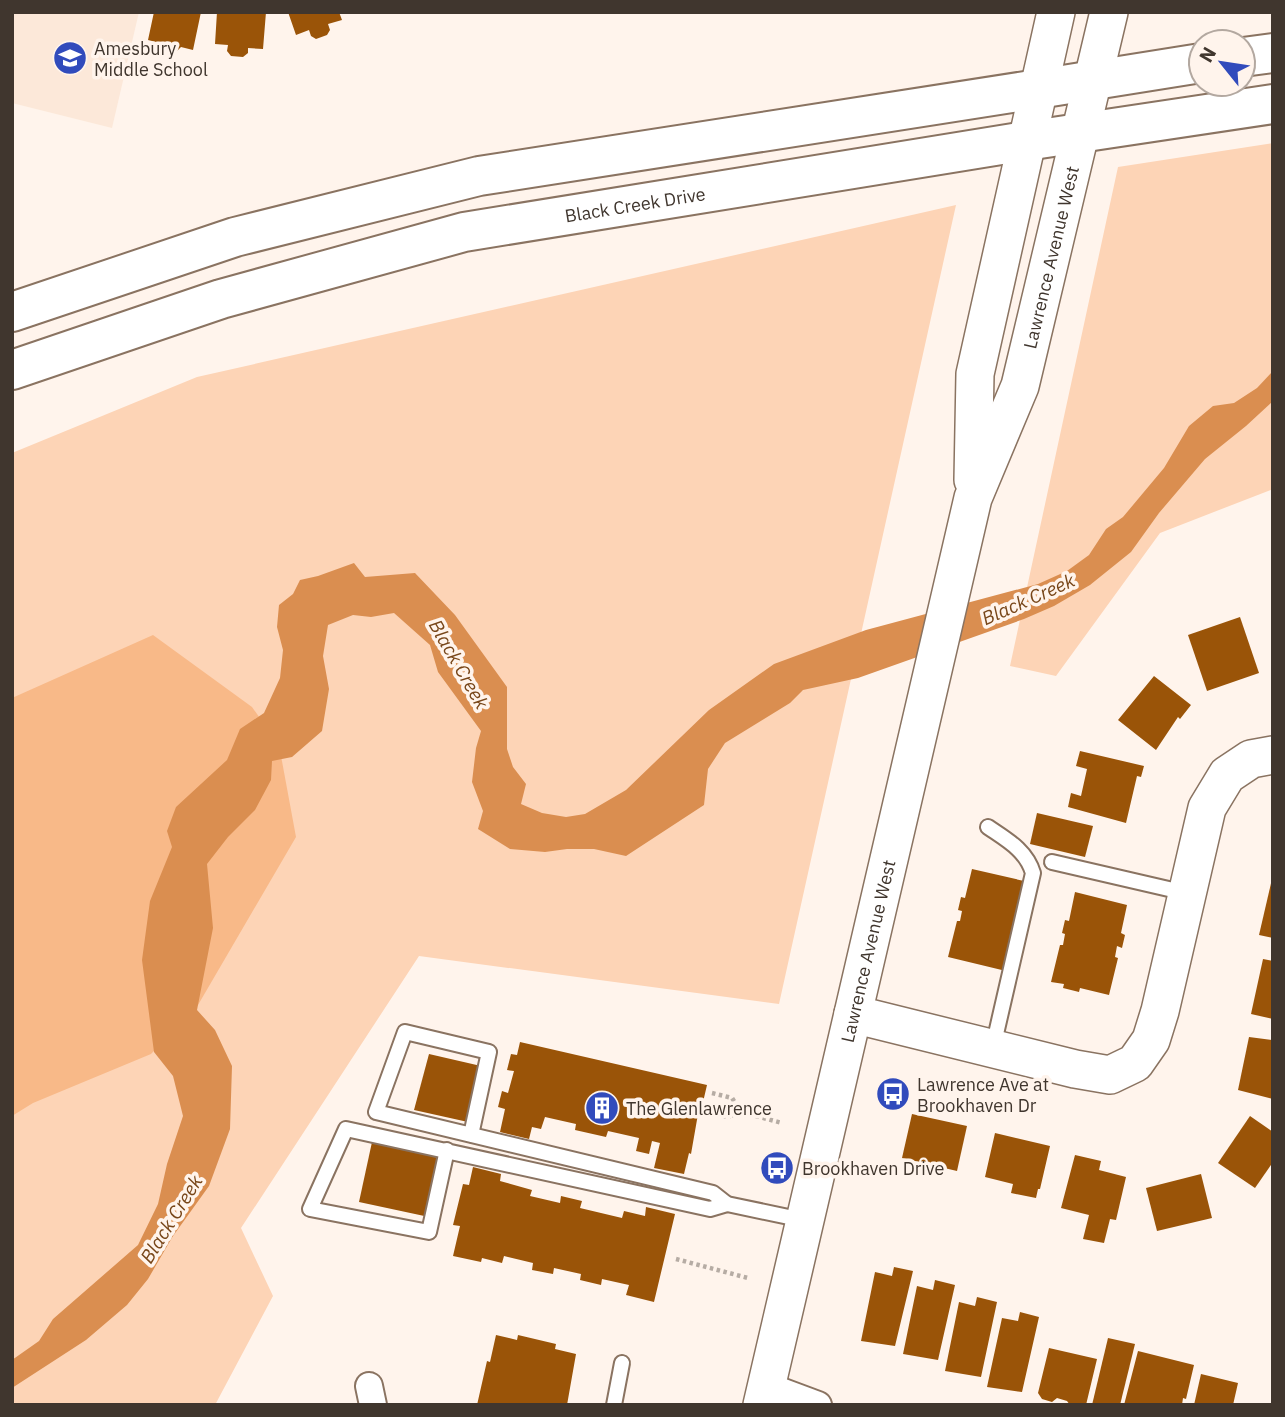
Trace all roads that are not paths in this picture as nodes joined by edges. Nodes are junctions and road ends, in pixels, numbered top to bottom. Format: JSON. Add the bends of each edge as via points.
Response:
{"nodes":[{"id":1,"x":1056,"y":12,"type":"edge"},
{"id":2,"x":1109,"y":12,"type":"edge"},
{"id":3,"x":1187,"y":65,"type":"edge"},
{"id":4,"x":1092,"y":80,"type":"junction"},
{"id":5,"x":1038,"y":89,"type":"junction"},
{"id":6,"x":1273,"y":104,"type":"edge"},
{"id":7,"x":1079,"y":133,"type":"junction"},
{"id":8,"x":1026,"y":141,"type":"junction"},
{"id":9,"x":12,"y":312,"type":"edge"},
{"id":10,"x":12,"y":370,"type":"edge"},
{"id":11,"x":973,"y":498,"type":"junction"},
{"id":12,"x":1273,"y":755,"type":"edge"},
{"id":13,"x":988,"y":827,"type":"dead end"},
{"id":14,"x":1052,"y":862,"type":"dead end"},
{"id":15,"x":1186,"y":893,"type":"junction"},
{"id":16,"x":853,"y":1014,"type":"junction"},
{"id":17,"x":993,"y":1048,"type":"junction"},
{"id":18,"x":471,"y":1135,"type":"junction"},
{"id":19,"x":447,"y":1150,"type":"junction"},
{"id":20,"x":727,"y":1204,"type":"junction"},
{"id":21,"x":805,"y":1221,"type":"junction"},
{"id":22,"x":622,"y":1363,"type":"dead end"},
{"id":23,"x":765,"y":1395,"type":"edge"},
{"id":24,"x":614,"y":1405,"type":"edge"},
{"id":25,"x":818,"y":1405,"type":"edge"}],
"edges":[{"from":1,"to":5,"type":"main road","name":"Lawrence Avenue West"},
{"from":2,"to":4,"type":"main road","name":"Lawrence Avenue West"},
{"from":3,"to":4,"type":"main road"},
{"from":4,"to":5,"type":"main road"},
{"from":4,"to":7,"type":"main road","name":"Lawrence Avenue West"},
{"from":5,"to":8,"type":"main road","name":"Lawrence Avenue West"},
{"from":5,"to":9,"type":"main road","via":[[479,176],[235,237]]},
{"from":6,"to":7,"type":"main road","name":"Black Creek Drive"},
{"from":7,"to":8,"type":"main road","name":"Black Creek Drive"},
{"from":7,"to":11,"type":"main road","name":"Lawrence Avenue West","via":[[1020,386]]},
{"from":8,"to":10,"type":"main road","name":"Black Creek Drive","via":[[464,232],[220,299]]},
{"from":8,"to":11,"type":"main road","name":"Lawrence Avenue West","via":[[975,374]]},
{"from":11,"to":16,"type":"main road","name":"Lawrence Avenue West"},
{"from":12,"to":15,"type":"main road","via":[[1251,759],[1227,775],[1207,808]]},
{"from":13,"to":17,"type":"lane","via":[[1022,852],[1032,873]]},
{"from":14,"to":15,"type":"lane"},
{"from":15,"to":17,"type":"main road","via":[[1160,1011],[1151,1040],[1135,1063],[1110,1075]]},
{"from":16,"to":17,"type":"main road"},
{"from":16,"to":21,"type":"main road","name":"Lawrence Avenue West"},
{"from":18,"to":18,"type":"lane","via":[[376,1112],[405,1032],[489,1052]]},
{"from":18,"to":20,"type":"lane","via":[[713,1193]]},
{"from":19,"to":19,"type":"lane","via":[[346,1129],[310,1209],[429,1232]]},
{"from":19,"to":20,"type":"lane","via":[[710,1209]]},
{"from":20,"to":21,"type":"lane"},
{"from":21,"to":23,"type":"main road","name":"Lawrence Avenue West"},
{"from":22,"to":24,"type":"lane"},
{"from":23,"to":25,"type":"street"}]}
